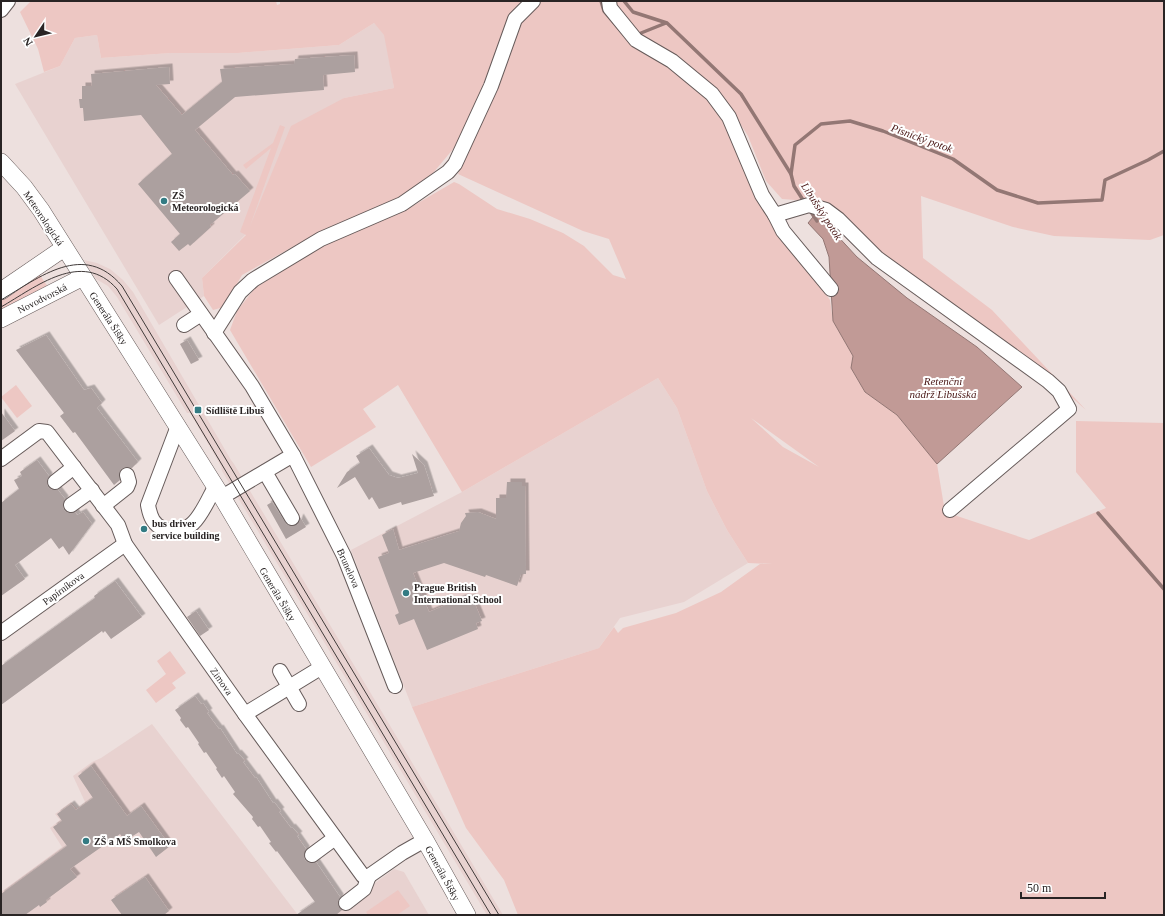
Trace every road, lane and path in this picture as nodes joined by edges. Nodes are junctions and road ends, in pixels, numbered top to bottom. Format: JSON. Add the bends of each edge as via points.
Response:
{"nodes":[{"id":1,"x":8,"y":1,"type":"edge"},
{"id":2,"x":533,"y":1,"type":"edge"},
{"id":3,"x":610,"y":1,"type":"edge"},
{"id":4,"x":1,"y":10,"type":"edge"},
{"id":5,"x":1,"y":162,"type":"edge"},
{"id":6,"x":775,"y":214,"type":"junction"},
{"id":7,"x":64,"y":248,"type":"junction"},
{"id":8,"x":82,"y":277,"type":"junction"},
{"id":9,"x":176,"y":278,"type":"dead end"},
{"id":10,"x":831,"y":290,"type":"dead end"},
{"id":11,"x":1,"y":291,"type":"edge"},
{"id":12,"x":201,"y":314,"type":"junction"},
{"id":13,"x":1,"y":319,"type":"edge"},
{"id":14,"x":184,"y":325,"type":"dead end"},
{"id":15,"x":214,"y":332,"type":"junction"},
{"id":16,"x":178,"y":426,"type":"junction"},
{"id":17,"x":293,"y":455,"type":"junction"},
{"id":18,"x":1,"y":459,"type":"edge"},
{"id":19,"x":74,"y":467,"type":"junction"},
{"id":20,"x":265,"y":472,"type":"junction"},
{"id":21,"x":127,"y":475,"type":"dead end"},
{"id":22,"x":55,"y":482,"type":"dead end"},
{"id":23,"x":92,"y":490,"type":"junction"},
{"id":24,"x":219,"y":492,"type":"junction"},
{"id":25,"x":72,"y":505,"type":"dead end"},
{"id":26,"x":103,"y":506,"type":"junction"},
{"id":27,"x":950,"y":510,"type":"dead end"},
{"id":28,"x":292,"y":518,"type":"dead end"},
{"id":29,"x":125,"y":544,"type":"junction"},
{"id":30,"x":1,"y":632,"type":"edge"},
{"id":31,"x":322,"y":667,"type":"junction"},
{"id":32,"x":280,"y":671,"type":"dead end"},
{"id":33,"x":395,"y":686,"type":"dead end"},
{"id":34,"x":289,"y":687,"type":"junction"},
{"id":35,"x":299,"y":704,"type":"dead end"},
{"id":36,"x":245,"y":714,"type":"junction"},
{"id":37,"x":335,"y":838,"type":"junction"},
{"id":38,"x":425,"y":840,"type":"junction"},
{"id":39,"x":312,"y":855,"type":"dead end"},
{"id":40,"x":369,"y":876,"type":"junction"},
{"id":41,"x":346,"y":903,"type":"dead end"},
{"id":42,"x":467,"y":915,"type":"edge"}],
"edges":[{"from":1,"to":4,"type":"street"},
{"from":2,"to":15,"type":"street","via":[[515,18],[490,86],[455,164],[448,172],[402,204],[321,239],[253,280],[240,292]]},
{"from":3,"to":6,"type":"street","via":[[610,8],[636,40],[672,61],[712,94],[729,117],[762,195]]},
{"from":5,"to":7,"type":"main road","name":"Meteorologická","via":[[33,199]]},
{"from":6,"to":10,"type":"street","via":[[783,231]]},
{"from":6,"to":27,"type":"street","via":[[802,207],[821,207],[832,213],[877,258],[1059,391],[1069,409]]},
{"from":7,"to":8,"type":"main road","name":"Meteorologická"},
{"from":7,"to":11,"type":"main road"},
{"from":8,"to":13,"type":"main road","name":"Novodvorská"},
{"from":8,"to":16,"type":"main road","name":"Generála Šišky"},
{"from":9,"to":12,"type":"street","name":"Brunelova"},
{"from":12,"to":14,"type":"street"},
{"from":12,"to":15,"type":"street","name":"Brunelova"},
{"from":15,"to":17,"type":"street","name":"Brunelova","via":[[256,392]]},
{"from":16,"to":24,"type":"main road","name":"Generála Šišky"},
{"from":16,"to":24,"type":"street","via":[[148,505],[154,523],[171,531],[189,528]]},
{"from":17,"to":20,"type":"street"},
{"from":17,"to":33,"type":"street","name":"Brunelova","via":[[344,556]]},
{"from":18,"to":19,"type":"street","name":"Zimova","via":[[39,432],[47,432]]},
{"from":19,"to":22,"type":"street"},
{"from":19,"to":23,"type":"street","name":"Zimova"},
{"from":20,"to":24,"type":"street"},
{"from":20,"to":28,"type":"street"},
{"from":21,"to":26,"type":"street","via":[[130,482],[127,487]]},
{"from":23,"to":25,"type":"street"},
{"from":23,"to":26,"type":"street","name":"Zimova"},
{"from":24,"to":31,"type":"main road","name":"Generála Šišky"},
{"from":26,"to":29,"type":"street","name":"Zimova","via":[[118,525]]},
{"from":29,"to":30,"type":"street","name":"Papírníkova"},
{"from":29,"to":36,"type":"street","name":"Zimova"},
{"from":31,"to":34,"type":"street"},
{"from":31,"to":38,"type":"main road","name":"Generála Šišky"},
{"from":32,"to":34,"type":"street"},
{"from":34,"to":35,"type":"street"},
{"from":34,"to":36,"type":"street"},
{"from":36,"to":37,"type":"street","name":"Zimova"},
{"from":37,"to":39,"type":"street"},
{"from":37,"to":40,"type":"street","name":"Zimova","via":[[363,876]]},
{"from":38,"to":40,"type":"street"},
{"from":38,"to":42,"type":"main road","name":"Generála Šišky"},
{"from":40,"to":41,"type":"street","via":[[364,889]]}]}
